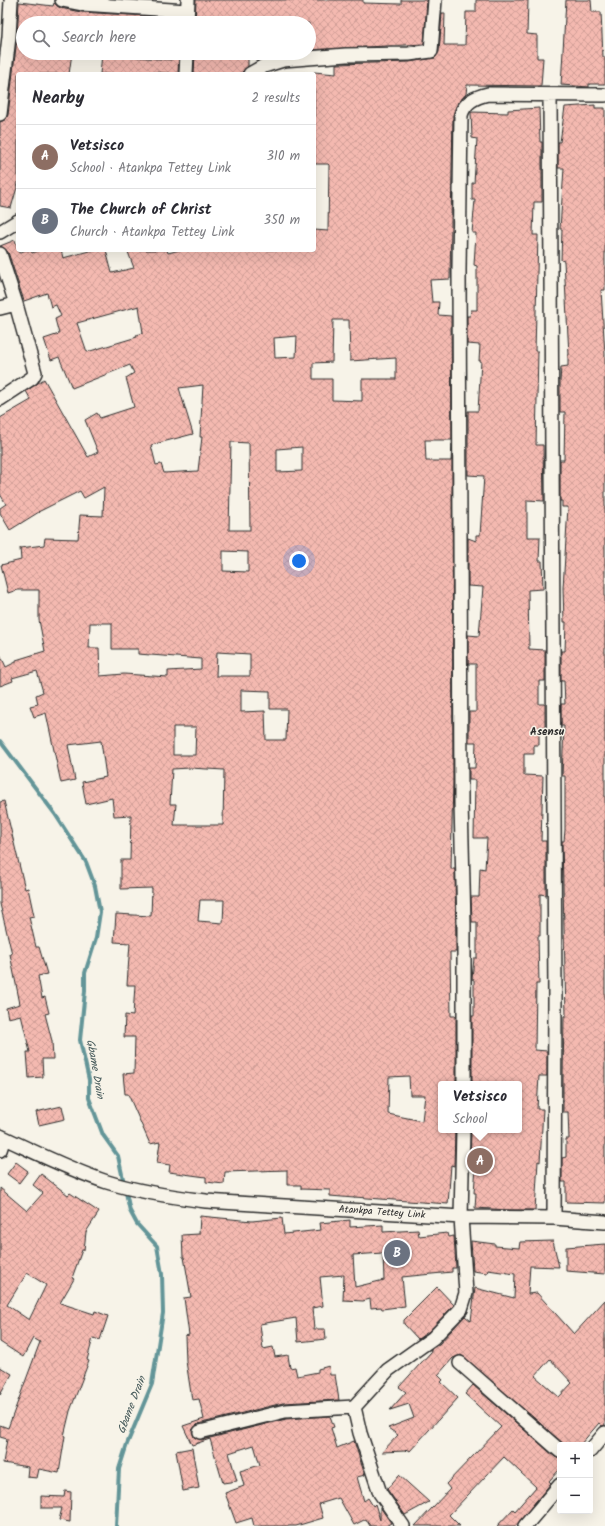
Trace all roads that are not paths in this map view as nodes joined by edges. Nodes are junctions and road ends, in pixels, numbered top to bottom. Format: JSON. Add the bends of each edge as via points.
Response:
{"nodes":[{"id":1,"x":12,"y":0,"type":"edge"},
{"id":2,"x":66,"y":0,"type":"edge"},
{"id":3,"x":434,"y":0,"type":"edge"},
{"id":4,"x":187,"y":11,"type":"edge"},
{"id":5,"x":316,"y":57,"type":"edge"},
{"id":6,"x":187,"y":60,"type":"edge"},
{"id":7,"x":283,"y":60,"type":"edge"},
{"id":8,"x":186,"y":72,"type":"edge"},
{"id":9,"x":254,"y":72,"type":"edge"},
{"id":10,"x":550,"y":95,"type":"junction"},
{"id":11,"x":605,"y":95,"type":"edge"},
{"id":12,"x":0,"y":114,"type":"edge"},
{"id":13,"x":16,"y":222,"type":"edge"},
{"id":14,"x":0,"y":232,"type":"edge"},
{"id":15,"x":0,"y":254,"type":"edge"},
{"id":16,"x":16,"y":304,"type":"junction"},
{"id":17,"x":0,"y":308,"type":"edge"},
{"id":18,"x":0,"y":399,"type":"edge"},
{"id":19,"x":464,"y":1081,"type":"edge"},
{"id":20,"x":463,"y":1133,"type":"edge"},
{"id":21,"x":1,"y":1141,"type":"edge"},
{"id":22,"x":461,"y":1217,"type":"junction"},
{"id":23,"x":554,"y":1218,"type":"junction"},
{"id":24,"x":605,"y":1222,"type":"edge"},
{"id":25,"x":460,"y":1363,"type":"dead end"},
{"id":26,"x":354,"y":1407,"type":"junction"},
{"id":27,"x":200,"y":1432,"type":"dead end"},
{"id":28,"x":605,"y":1433,"type":"edge"},
{"id":29,"x":593,"y":1447,"type":"edge"},
{"id":30,"x":557,"y":1448,"type":"edge"},
{"id":31,"x":557,"y":1489,"type":"edge"},
{"id":32,"x":403,"y":1526,"type":"edge"},
{"id":33,"x":525,"y":1526,"type":"edge"}],
"edges":[{"from":1,"to":12,"type":"street"},
{"from":2,"to":4,"type":"street"},
{"from":3,"to":5,"type":"street","via":[[431,51]]},
{"from":6,"to":8,"type":"street"},
{"from":7,"to":9,"type":"street"},
{"from":10,"to":11,"type":"street"},
{"from":10,"to":19,"type":"street","via":[[488,94],[471,100],[463,107],[461,115],[459,270]]},
{"from":10,"to":23,"type":"street"},
{"from":13,"to":14,"type":"street"},
{"from":15,"to":16,"type":"street"},
{"from":16,"to":17,"type":"street"},
{"from":16,"to":18,"type":"street","via":[[35,373],[32,378]]},
{"from":20,"to":22,"type":"street"},
{"from":21,"to":22,"type":"street","name":"Atankpa Tettey Link","via":[[107,1182],[159,1195],[206,1201]]},
{"from":22,"to":23,"type":"street","name":"Atankpa Tettey Link"},
{"from":22,"to":26,"type":"street","via":[[466,1293],[461,1309],[433,1338],[388,1370]]},
{"from":23,"to":24,"type":"street","name":"Atankpa Tettey Link"},
{"from":25,"to":30,"type":"street"},
{"from":26,"to":27,"type":"street","via":[[285,1411]]},
{"from":26,"to":32,"type":"street","via":[[380,1493]]},
{"from":28,"to":29,"type":"street"},
{"from":31,"to":33,"type":"street"}]}
